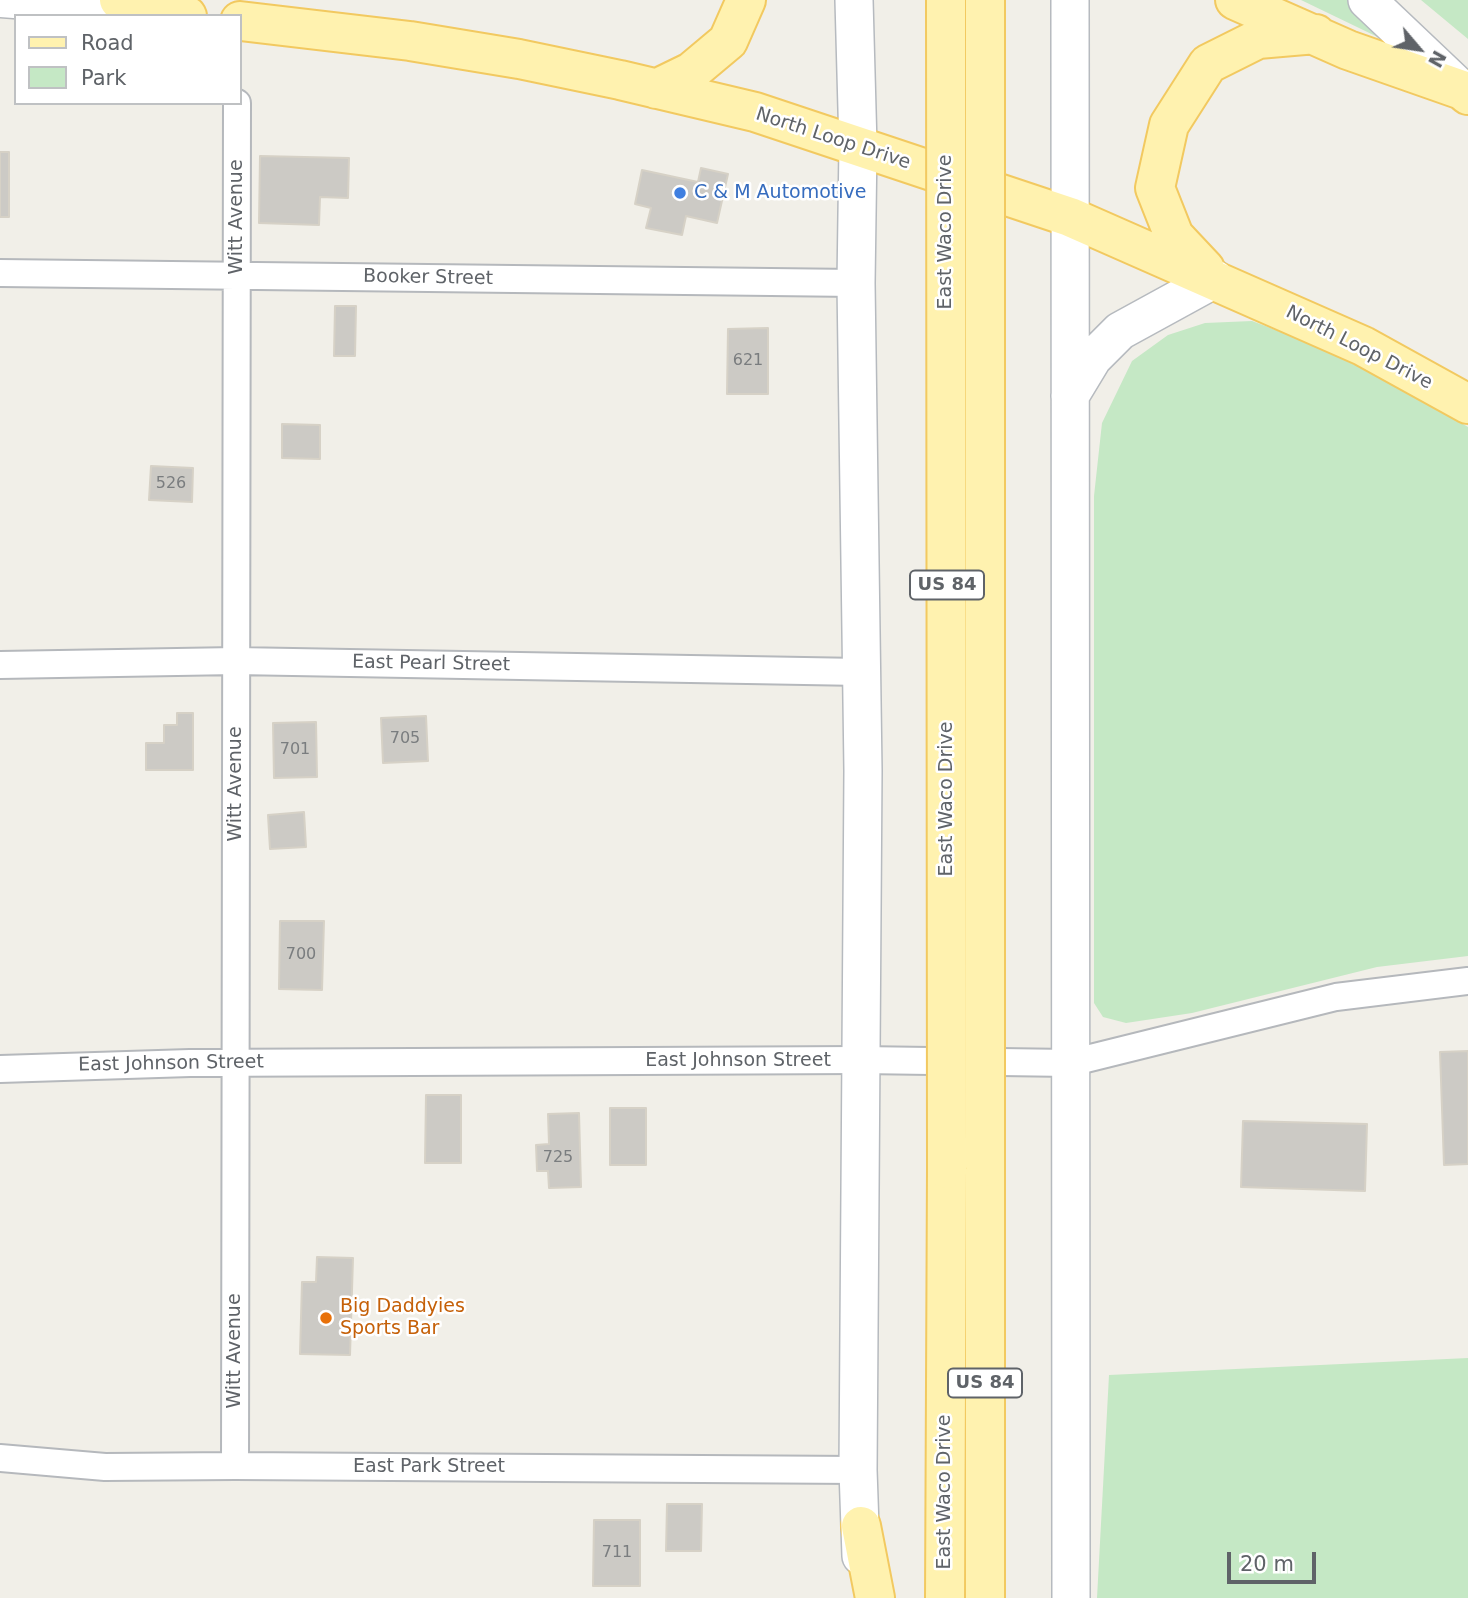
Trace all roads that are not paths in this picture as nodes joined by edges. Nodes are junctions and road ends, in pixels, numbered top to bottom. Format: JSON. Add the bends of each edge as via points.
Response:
{"nodes":[{"id":1,"x":746,"y":0,"type":"edge"},
{"id":2,"x":854,"y":0,"type":"edge"},
{"id":3,"x":946,"y":0,"type":"edge"},
{"id":4,"x":985,"y":0,"type":"edge"},
{"id":5,"x":1070,"y":0,"type":"edge"},
{"id":6,"x":1235,"y":0,"type":"edge"},
{"id":7,"x":1367,"y":0,"type":"edge"},
{"id":8,"x":0,"y":1,"type":"edge"},
{"id":9,"x":152,"y":9,"type":"edge"},
{"id":10,"x":242,"y":21,"type":"edge"},
{"id":11,"x":1315,"y":34,"type":"junction"},
{"id":12,"x":656,"y":89,"type":"junction"},
{"id":13,"x":1465,"y":93,"type":"edge"},
{"id":14,"x":237,"y":105,"type":"edge"},
{"id":15,"x":858,"y":146,"type":"junction"},
{"id":16,"x":1070,"y":217,"type":"junction"},
{"id":17,"x":0,"y":272,"type":"edge"},
{"id":18,"x":237,"y":275,"type":"junction"},
{"id":19,"x":1215,"y":279,"type":"junction"},
{"id":20,"x":856,"y":283,"type":"junction"},
{"id":21,"x":1070,"y":396,"type":"junction"},
{"id":22,"x":1468,"y":404,"type":"edge"},
{"id":23,"x":236,"y":661,"type":"junction"},
{"id":24,"x":0,"y":665,"type":"edge"},
{"id":25,"x":861,"y":672,"type":"junction"},
{"id":26,"x":1468,"y":981,"type":"edge"},
{"id":27,"x":862,"y":1060,"type":"junction"},
{"id":28,"x":235,"y":1062,"type":"junction"},
{"id":29,"x":1070,"y":1063,"type":"junction"},
{"id":30,"x":0,"y":1069,"type":"edge"},
{"id":31,"x":0,"y":1458,"type":"edge"},
{"id":32,"x":235,"y":1466,"type":"junction"},
{"id":33,"x":858,"y":1470,"type":"junction"},
{"id":34,"x":861,"y":1526,"type":"junction"},
{"id":35,"x":860,"y":1598,"type":"edge"},
{"id":36,"x":875,"y":1598,"type":"edge"},
{"id":37,"x":945,"y":1598,"type":"edge"},
{"id":38,"x":985,"y":1598,"type":"edge"},
{"id":39,"x":1071,"y":1598,"type":"edge"}],
"edges":[{"from":1,"to":12,"type":"main road","via":[[728,41],[691,72]]},
{"from":2,"to":15,"type":"main road"},
{"from":3,"to":37,"type":"main road","name":"East Waco Drive","number":"US 84","bridge":true},
{"from":4,"to":38,"type":"main road","name":"East Waco Drive","number":"US 84","bridge":true},
{"from":5,"to":16,"type":"main road"},
{"from":6,"to":11,"type":"main road"},
{"from":7,"to":13,"type":"main road"},
{"from":8,"to":9,"type":"street"},
{"from":10,"to":12,"type":"main road","name":"North Loop Drive","via":[[519,59]]},
{"from":11,"to":13,"type":"main road"},
{"from":11,"to":19,"type":"main road","via":[[1258,38],[1208,64],[1169,125],[1155,188],[1174,236]]},
{"from":12,"to":15,"type":"main road","name":"North Loop Drive","via":[[755,112]]},
{"from":14,"to":18,"type":"street","name":"Witt Avenue"},
{"from":15,"to":16,"type":"main road","name":"North Loop Drive"},
{"from":15,"to":20,"type":"main road"},
{"from":16,"to":19,"type":"main road","name":"North Loop Drive"},
{"from":16,"to":21,"type":"main road"},
{"from":17,"to":18,"type":"street","name":"Booker Street"},
{"from":18,"to":20,"type":"street","name":"Booker Street"},
{"from":18,"to":23,"type":"street","name":"Witt Avenue"},
{"from":19,"to":21,"type":"main road","via":[[1120,331],[1093,358]]},
{"from":19,"to":22,"type":"main road","name":"North Loop Drive","via":[[1363,346]]},
{"from":20,"to":25,"type":"main road"},
{"from":21,"to":29,"type":"main road"},
{"from":23,"to":24,"type":"street","name":"East Pearl Street"},
{"from":23,"to":25,"type":"street","name":"East Pearl Street"},
{"from":23,"to":28,"type":"street","name":"Witt Avenue"},
{"from":25,"to":27,"type":"main road"},
{"from":26,"to":29,"type":"street","name":"East Johnson Street","via":[[1336,997]]},
{"from":27,"to":28,"type":"street","name":"East Johnson Street"},
{"from":27,"to":29,"type":"street","name":"East Johnson Street"},
{"from":27,"to":33,"type":"main road"},
{"from":28,"to":30,"type":"street","name":"East Johnson Street"},
{"from":28,"to":32,"type":"street","name":"Witt Avenue"},
{"from":29,"to":39,"type":"main road"},
{"from":31,"to":32,"type":"street","name":"East Park Street","via":[[105,1467]]},
{"from":32,"to":33,"type":"street","name":"East Park Street"},
{"from":33,"to":34,"type":"main road"},
{"from":34,"to":35,"type":"main road"},
{"from":34,"to":36,"type":"main road"}]}
